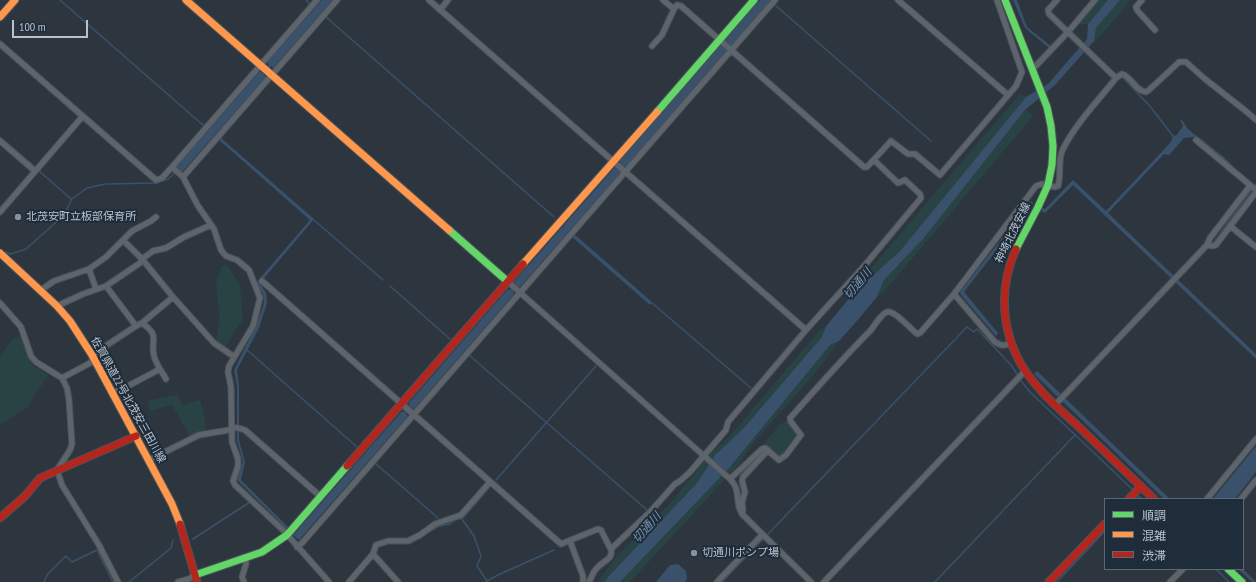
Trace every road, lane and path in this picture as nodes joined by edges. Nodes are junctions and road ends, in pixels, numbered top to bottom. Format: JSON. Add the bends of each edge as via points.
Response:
{"nodes":[{"id":1,"x":15,"y":0,"type":"edge"},
{"id":2,"x":186,"y":0,"type":"edge"},
{"id":3,"x":317,"y":0,"type":"edge"},
{"id":4,"x":337,"y":0,"type":"edge"},
{"id":5,"x":429,"y":0,"type":"edge"},
{"id":6,"x":448,"y":0,"type":"edge"},
{"id":7,"x":663,"y":0,"type":"edge"},
{"id":8,"x":754,"y":0,"type":"edge"},
{"id":9,"x":775,"y":0,"type":"edge"},
{"id":10,"x":898,"y":0,"type":"edge"},
{"id":11,"x":997,"y":0,"type":"edge"},
{"id":12,"x":1005,"y":0,"type":"edge"},
{"id":13,"x":1057,"y":0,"type":"edge"},
{"id":14,"x":1095,"y":0,"type":"edge"},
{"id":15,"x":1142,"y":0,"type":"edge"},
{"id":16,"x":677,"y":5,"type":"edge"},
{"id":17,"x":440,"y":10,"type":"junction"},
{"id":18,"x":0,"y":17,"type":"edge"},
{"id":19,"x":1155,"y":30,"type":"dead end"},
{"id":20,"x":1068,"y":32,"type":"junction"},
{"id":21,"x":720,"y":41,"type":"junction"},
{"id":22,"x":0,"y":44,"type":"edge"},
{"id":23,"x":652,"y":46,"type":"dead end"},
{"id":24,"x":730,"y":50,"type":"junction"},
{"id":25,"x":266,"y":70,"type":"junction"},
{"id":26,"x":1032,"y":70,"type":"junction"},
{"id":27,"x":1116,"y":78,"type":"junction"},
{"id":28,"x":1008,"y":95,"type":"junction"},
{"id":29,"x":82,"y":117,"type":"junction"},
{"id":30,"x":1256,"y":120,"type":"edge"},
{"id":31,"x":0,"y":140,"type":"edge"},
{"id":32,"x":1196,"y":140,"type":"dead end"},
{"id":33,"x":874,"y":160,"type":"junction"},
{"id":34,"x":172,"y":167,"type":"junction"},
{"id":35,"x":619,"y":167,"type":"junction"},
{"id":36,"x":35,"y":171,"type":"junction"},
{"id":37,"x":183,"y":177,"type":"junction"},
{"id":38,"x":1047,"y":186,"type":"junction"},
{"id":39,"x":1254,"y":189,"type":"edge"},
{"id":40,"x":0,"y":212,"type":"edge"},
{"id":41,"x":156,"y":218,"type":"dead end"},
{"id":42,"x":211,"y":225,"type":"junction"},
{"id":43,"x":1230,"y":226,"type":"junction"},
{"id":44,"x":123,"y":240,"type":"junction"},
{"id":45,"x":1207,"y":244,"type":"junction"},
{"id":46,"x":1256,"y":247,"type":"edge"},
{"id":47,"x":0,"y":253,"type":"edge"},
{"id":48,"x":142,"y":259,"type":"junction"},
{"id":49,"x":89,"y":269,"type":"junction"},
{"id":50,"x":262,"y":282,"type":"dead end"},
{"id":51,"x":106,"y":286,"type":"junction"},
{"id":52,"x":513,"y":288,"type":"junction"},
{"id":53,"x":96,"y":289,"type":"junction"},
{"id":54,"x":41,"y":290,"type":"junction"},
{"id":55,"x":954,"y":294,"type":"junction"},
{"id":56,"x":173,"y":297,"type":"junction"},
{"id":57,"x":0,"y":303,"type":"edge"},
{"id":58,"x":57,"y":306,"type":"junction"},
{"id":59,"x":139,"y":324,"type":"junction"},
{"id":60,"x":806,"y":330,"type":"junction"},
{"id":61,"x":1011,"y":343,"type":"junction"},
{"id":62,"x":92,"y":355,"type":"junction"},
{"id":63,"x":233,"y":356,"type":"junction"},
{"id":64,"x":160,"y":369,"type":"junction"},
{"id":65,"x":1025,"y":371,"type":"junction"},
{"id":66,"x":62,"y":378,"type":"junction"},
{"id":67,"x":166,"y":379,"type":"dead end"},
{"id":68,"x":112,"y":393,"type":"junction"},
{"id":69,"x":1060,"y":401,"type":"junction"},
{"id":70,"x":408,"y":409,"type":"junction"},
{"id":71,"x":236,"y":428,"type":"junction"},
{"id":72,"x":136,"y":436,"type":"junction"},
{"id":73,"x":1256,"y":439,"type":"edge"},
{"id":74,"x":768,"y":450,"type":"junction"},
{"id":75,"x":705,"y":457,"type":"junction"},
{"id":76,"x":148,"y":460,"type":"junction"},
{"id":77,"x":57,"y":470,"type":"junction"},
{"id":78,"x":730,"y":478,"type":"junction"},
{"id":79,"x":1256,"y":480,"type":"edge"},
{"id":80,"x":490,"y":482,"type":"junction"},
{"id":81,"x":1141,"y":486,"type":"junction"},
{"id":82,"x":320,"y":496,"type":"junction"},
{"id":83,"x":1129,"y":498,"type":"edge"},
{"id":84,"x":1153,"y":498,"type":"edge"},
{"id":85,"x":1208,"y":498,"type":"edge"},
{"id":86,"x":1242,"y":498,"type":"edge"},
{"id":87,"x":742,"y":514,"type":"junction"},
{"id":88,"x":1,"y":517,"type":"edge"},
{"id":89,"x":1104,"y":525,"type":"edge"},
{"id":90,"x":286,"y":535,"type":"junction"},
{"id":91,"x":762,"y":535,"type":"junction"},
{"id":92,"x":570,"y":541,"type":"junction"},
{"id":93,"x":297,"y":547,"type":"junction"},
{"id":94,"x":612,"y":549,"type":"junction"},
{"id":95,"x":374,"y":554,"type":"junction"},
{"id":96,"x":246,"y":558,"type":"junction"},
{"id":97,"x":1182,"y":570,"type":"edge"},
{"id":98,"x":1229,"y":570,"type":"edge"},
{"id":99,"x":196,"y":579,"type":"edge"},
{"id":100,"x":326,"y":581,"type":"edge"},
{"id":101,"x":118,"y":582,"type":"edge"},
{"id":102,"x":178,"y":582,"type":"edge"},
{"id":103,"x":244,"y":582,"type":"edge"},
{"id":104,"x":349,"y":582,"type":"edge"},
{"id":105,"x":398,"y":582,"type":"edge"},
{"id":106,"x":583,"y":582,"type":"edge"},
{"id":107,"x":589,"y":582,"type":"edge"},
{"id":108,"x":717,"y":582,"type":"edge"},
{"id":109,"x":811,"y":582,"type":"edge"},
{"id":110,"x":824,"y":582,"type":"edge"},
{"id":111,"x":1049,"y":582,"type":"edge"},
{"id":112,"x":1170,"y":582,"type":"edge"},
{"id":113,"x":1242,"y":582,"type":"edge"}],
"edges":[{"from":1,"to":18,"type":"street"},
{"from":2,"to":25,"type":"street"},
{"from":3,"to":25,"type":"street"},
{"from":4,"to":25,"type":"street"},
{"from":5,"to":17,"type":"street"},
{"from":6,"to":17,"type":"street"},
{"from":7,"to":16,"type":"street"},
{"from":8,"to":21,"type":"street"},
{"from":9,"to":24,"type":"street"},
{"from":10,"to":28,"type":"street"},
{"from":11,"to":28,"type":"street","via":[[1022,72],[1016,86]]},
{"from":12,"to":26,"type":"street","name":"神埼北茂安線"},
{"from":13,"to":20,"type":"street","via":[[1048,10],[1049,14]]},
{"from":14,"to":20,"type":"street"},
{"from":15,"to":19,"type":"street","via":[[1136,7],[1137,10]]},
{"from":16,"to":21,"type":"street"},
{"from":16,"to":23,"type":"street","via":[[662,35]]},
{"from":17,"to":35,"type":"street"},
{"from":20,"to":26,"type":"street"},
{"from":20,"to":27,"type":"street"},
{"from":21,"to":24,"type":"street"},
{"from":21,"to":35,"type":"street"},
{"from":22,"to":29,"type":"street"},
{"from":24,"to":33,"type":"street","via":[[864,167]]},
{"from":24,"to":35,"type":"street"},
{"from":25,"to":34,"type":"street"},
{"from":25,"to":37,"type":"street"},
{"from":25,"to":52,"type":"street"},
{"from":26,"to":38,"type":"street","name":"神埼北茂安線","via":[[1051,122],[1053,160]]},
{"from":27,"to":30,"type":"street","via":[[1122,74],[1126,75],[1139,90],[1146,92],[1176,64],[1186,62]]},
{"from":27,"to":38,"type":"street","via":[[1062,150],[1058,186]]},
{"from":28,"to":33,"type":"street","via":[[940,175],[915,154],[908,154],[891,140]]},
{"from":29,"to":34,"type":"street","via":[[156,180],[162,178]]},
{"from":29,"to":36,"type":"street"},
{"from":31,"to":36,"type":"street"},
{"from":32,"to":39,"type":"street"},
{"from":33,"to":60,"type":"street","via":[[898,183],[905,180],[921,198]]},
{"from":34,"to":37,"type":"street"},
{"from":35,"to":52,"type":"street"},
{"from":35,"to":52,"type":"street"},
{"from":35,"to":60,"type":"street"},
{"from":36,"to":40,"type":"street"},
{"from":37,"to":42,"type":"street"},
{"from":38,"to":55,"type":"street","via":[[1036,186]]},
{"from":38,"to":61,"type":"street","name":"神埼北茂安線","via":[[1007,270],[1003,308]]},
{"from":39,"to":43,"type":"street"},
{"from":39,"to":45,"type":"street"},
{"from":41,"to":44,"type":"street","via":[[132,231]]},
{"from":42,"to":48,"type":"street","via":[[166,248],[153,251]]},
{"from":42,"to":63,"type":"street","via":[[226,256],[237,260],[249,270],[260,298],[253,326]]},
{"from":43,"to":45,"type":"street","via":[[1216,245]]},
{"from":43,"to":46,"type":"street"},
{"from":44,"to":48,"type":"street"},
{"from":44,"to":49,"type":"street","via":[[106,258]]},
{"from":45,"to":69,"type":"street"},
{"from":47,"to":54,"type":"street","name":"佐賀県道22号北茂安三田川線"},
{"from":48,"to":51,"type":"street"},
{"from":48,"to":56,"type":"street"},
{"from":49,"to":53,"type":"street"},
{"from":49,"to":54,"type":"street","via":[[54,281]]},
{"from":50,"to":70,"type":"street"},
{"from":51,"to":53,"type":"street"},
{"from":51,"to":59,"type":"street"},
{"from":52,"to":70,"type":"street"},
{"from":52,"to":70,"type":"street"},
{"from":52,"to":75,"type":"street"},
{"from":53,"to":58,"type":"street"},
{"from":54,"to":58,"type":"street","name":"佐賀県道22号北茂安三田川線"},
{"from":55,"to":61,"type":"street","via":[[995,342],[1005,346]]},
{"from":55,"to":74,"type":"street","via":[[918,334],[894,313],[885,313],[790,418],[801,435],[786,455],[779,460]]},
{"from":56,"to":59,"type":"street"},
{"from":56,"to":63,"type":"street","via":[[214,343]]},
{"from":57,"to":66,"type":"street","via":[[21,327],[31,356]]},
{"from":58,"to":62,"type":"street","name":"佐賀県道22号北茂安三田川線"},
{"from":59,"to":62,"type":"street"},
{"from":59,"to":64,"type":"street","via":[[151,330],[154,337],[154,356]]},
{"from":60,"to":75,"type":"street","via":[[728,422],[726,430]]},
{"from":61,"to":65,"type":"street","name":"神埼北茂安線"},
{"from":62,"to":66,"type":"street","via":[[92,362]]},
{"from":62,"to":68,"type":"street","name":"佐賀県道22号北茂安三田川線"},
{"from":63,"to":71,"type":"street","via":[[228,372]]},
{"from":64,"to":67,"type":"street"},
{"from":64,"to":68,"type":"street"},
{"from":65,"to":69,"type":"street","name":"神埼北茂安線","via":[[1038,388]]},
{"from":65,"to":110,"type":"street"},
{"from":66,"to":77,"type":"street","via":[[69,400],[72,444]]},
{"from":68,"to":72,"type":"street","name":"佐賀県道22号北茂安三田川線"},
{"from":69,"to":81,"type":"street","name":"神埼北茂安線"},
{"from":70,"to":80,"type":"street"},
{"from":70,"to":82,"type":"street"},
{"from":70,"to":93,"type":"street"},
{"from":71,"to":76,"type":"street","via":[[199,435]]},
{"from":71,"to":82,"type":"street","via":[[245,430]]},
{"from":71,"to":90,"type":"street","via":[[232,442],[238,466],[233,481]]},
{"from":72,"to":76,"type":"street","name":"佐賀県道22号北茂安三田川線"},
{"from":72,"to":77,"type":"street"},
{"from":73,"to":85,"type":"street"},
{"from":74,"to":78,"type":"street","via":[[762,449]]},
{"from":74,"to":87,"type":"street","via":[[743,477],[745,492]]},
{"from":75,"to":78,"type":"street"},
{"from":75,"to":94,"type":"street"},
{"from":76,"to":99,"type":"street","name":"佐賀県道22号北茂安三田川線","via":[[172,504]]},
{"from":77,"to":88,"type":"street","via":[[40,478],[25,496]]},
{"from":77,"to":101,"type":"street","via":[[62,485]]},
{"from":78,"to":87,"type":"street","via":[[738,491]]},
{"from":79,"to":86,"type":"street"},
{"from":80,"to":92,"type":"street","via":[[562,544]]},
{"from":80,"to":95,"type":"street","via":[[461,515],[435,524],[408,541],[388,541],[376,545]]},
{"from":81,"to":83,"type":"street"},
{"from":81,"to":84,"type":"street","name":"神埼北茂安線"},
{"from":82,"to":90,"type":"street"},
{"from":87,"to":91,"type":"street"},
{"from":89,"to":111,"type":"street"},
{"from":90,"to":93,"type":"street"},
{"from":90,"to":96,"type":"street","via":[[262,552]]},
{"from":91,"to":108,"type":"street"},
{"from":91,"to":109,"type":"street"},
{"from":92,"to":94,"type":"street","via":[[598,529]]},
{"from":92,"to":106,"type":"street"},
{"from":93,"to":100,"type":"street"},
{"from":94,"to":107,"type":"street","via":[[610,558],[599,565]]},
{"from":95,"to":104,"type":"street"},
{"from":95,"to":105,"type":"street"},
{"from":96,"to":99,"type":"street"},
{"from":96,"to":103,"type":"street","via":[[242,577]]},
{"from":97,"to":112,"type":"street"},
{"from":98,"to":113,"type":"street"},
{"from":99,"to":102,"type":"street"}]}
